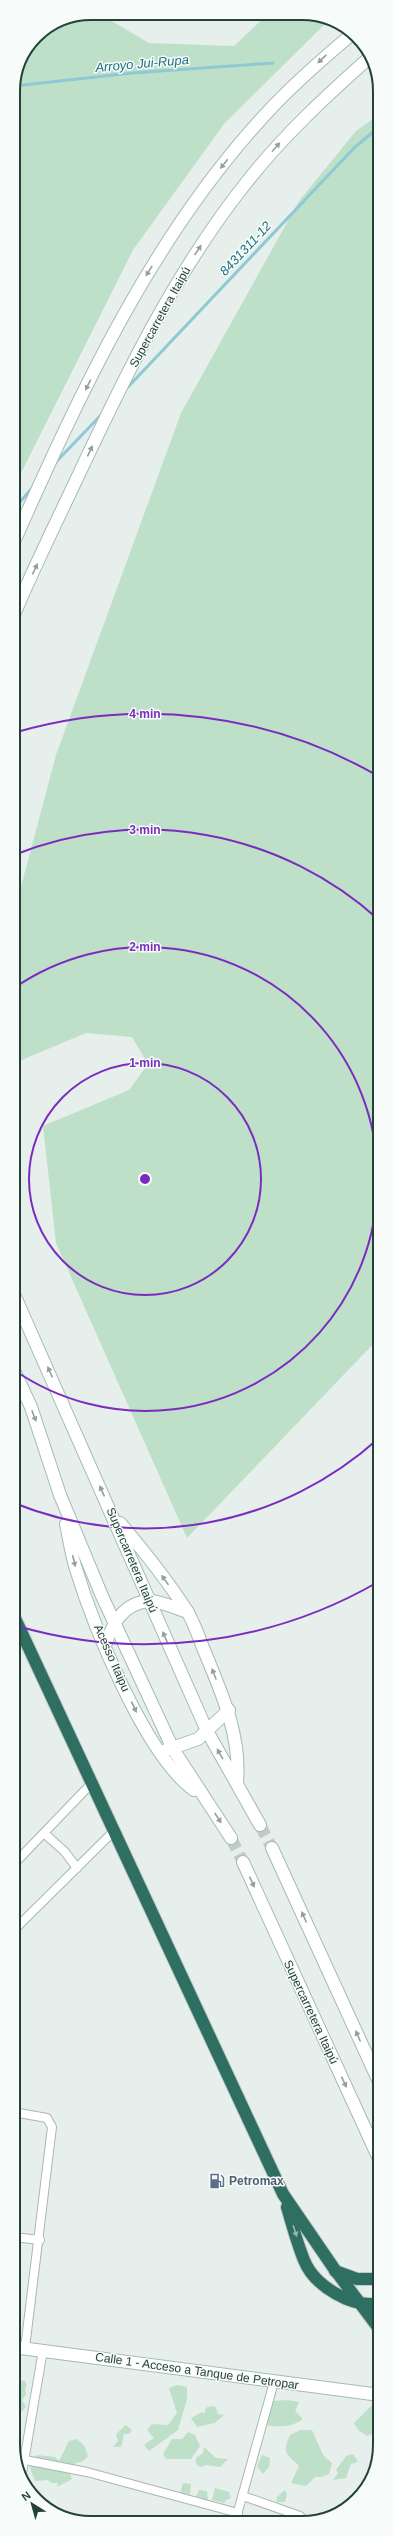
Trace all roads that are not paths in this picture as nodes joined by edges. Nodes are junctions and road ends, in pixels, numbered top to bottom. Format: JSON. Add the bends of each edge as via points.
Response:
{"nodes":[{"id":1,"x":348,"y":38,"type":"edge"},
{"id":2,"x":366,"y":60,"type":"edge"},
{"id":3,"x":20,"y":529,"type":"edge"},
{"id":4,"x":20,"y":602,"type":"edge"},
{"id":5,"x":20,"y":1308,"type":"edge"},
{"id":6,"x":20,"y":1384,"type":"edge"},
{"id":7,"x":60,"y":1496,"type":"junction"},
{"id":8,"x":111,"y":1512,"type":"junction"},
{"id":9,"x":149,"y":1601,"type":"junction"},
{"id":10,"x":188,"y":1612,"type":"junction"},
{"id":11,"x":114,"y":1622,"type":"junction"},
{"id":12,"x":20,"y":1629,"type":"edge"},
{"id":13,"x":105,"y":1645,"type":"junction"},
{"id":14,"x":228,"y":1710,"type":"junction"},
{"id":15,"x":207,"y":1731,"type":"junction"},
{"id":16,"x":173,"y":1749,"type":"junction"},
{"id":17,"x":160,"y":1752,"type":"junction"},
{"id":18,"x":237,"y":1782,"type":"junction"},
{"id":19,"x":91,"y":1784,"type":"junction"},
{"id":20,"x":206,"y":1798,"type":"junction"},
{"id":21,"x":260,"y":1825,"type":"tunnel mouth"},
{"id":22,"x":113,"y":1832,"type":"junction"},
{"id":23,"x":44,"y":1833,"type":"junction"},
{"id":24,"x":231,"y":1838,"type":"tunnel mouth"},
{"id":25,"x":272,"y":1848,"type":"tunnel mouth"},
{"id":26,"x":20,"y":1858,"type":"edge"},
{"id":27,"x":243,"y":1862,"type":"tunnel mouth"},
{"id":28,"x":77,"y":1868,"type":"junction"},
{"id":29,"x":20,"y":1924,"type":"edge"},
{"id":30,"x":373,"y":2069,"type":"edge"},
{"id":31,"x":20,"y":2113,"type":"edge"},
{"id":32,"x":373,"y":2146,"type":"edge"},
{"id":33,"x":283,"y":2194,"type":"junction"},
{"id":34,"x":20,"y":2238,"type":"edge"},
{"id":35,"x":40,"y":2240,"type":"junction"},
{"id":36,"x":335,"y":2270,"type":"junction"},
{"id":37,"x":373,"y":2279,"type":"edge"},
{"id":38,"x":373,"y":2303,"type":"edge"},
{"id":39,"x":359,"y":2304,"type":"junction"},
{"id":40,"x":373,"y":2321,"type":"edge"},
{"id":41,"x":20,"y":2342,"type":"edge"},
{"id":42,"x":20,"y":2347,"type":"edge"},
{"id":43,"x":43,"y":2350,"type":"junction"},
{"id":44,"x":274,"y":2382,"type":"junction"},
{"id":45,"x":373,"y":2394,"type":"edge"},
{"id":46,"x":25,"y":2460,"type":"junction"},
{"id":47,"x":23,"y":2467,"type":"edge"},
{"id":48,"x":243,"y":2496,"type":"junction"},
{"id":49,"x":238,"y":2513,"type":"junction"},
{"id":50,"x":237,"y":2516,"type":"edge"},
{"id":51,"x":300,"y":2516,"type":"dead end"}],
"edges":[{"from":1,"to":3,"type":"street","one_way":true,"via":[[263,116],[208,184],[162,250],[121,318]]},
{"from":4,"to":2,"type":"street","name":"Supercarretera Itaipú","one_way":true,"via":[[94,442],[177,282],[225,212],[267,158],[313,109]]},
{"from":8,"to":5,"type":"street","name":"Supercarretera Itaipú","one_way":true},
{"from":6,"to":7,"type":"street","one_way":true,"via":[[40,1430]]},
{"from":7,"to":11,"type":"street"},
{"from":7,"to":13,"type":"street","name":"Acesso Itaipu","one_way":true,"via":[[75,1566]]},
{"from":8,"to":9,"type":"street","name":"Supercarretera Itaipú"},
{"from":10,"to":8,"type":"street","one_way":true,"via":[[154,1564]]},
{"from":9,"to":10,"type":"street"},
{"from":9,"to":11,"type":"street","via":[[130,1607]]},
{"from":15,"to":9,"type":"street","name":"Supercarretera Itaipú","one_way":true},
{"from":14,"to":10,"type":"street","one_way":true},
{"from":11,"to":13,"type":"street"},
{"from":11,"to":16,"type":"street"},
{"from":12,"to":19,"type":"highway"},
{"from":13,"to":17,"type":"street","name":"Acesso Itaipu","one_way":true,"via":[[144,1729]]},
{"from":14,"to":15,"type":"street"},
{"from":14,"to":18,"type":"street","via":[[238,1757]]},
{"from":15,"to":16,"type":"street","via":[[198,1739]]},
{"from":18,"to":15,"type":"street","name":"Supercarretera Itaipú","one_way":true},
{"from":16,"to":17,"type":"street"},
{"from":16,"to":20,"type":"street"},
{"from":17,"to":20,"type":"street","name":"Acesso Itaipu","via":[[179,1777]]},
{"from":18,"to":21,"type":"street","name":"Supercarretera Itaipú"},
{"from":19,"to":22,"type":"highway"},
{"from":19,"to":23,"type":"street"},
{"from":20,"to":24,"type":"street","one_way":true},
{"from":22,"to":28,"type":"street"},
{"from":22,"to":33,"type":"highway"},
{"from":23,"to":26,"type":"street"},
{"from":23,"to":28,"type":"street","via":[[65,1852]]},
{"from":30,"to":25,"type":"street","one_way":true},
{"from":27,"to":32,"type":"street","name":"Supercarretera Itaipú","one_way":true},
{"from":28,"to":29,"type":"street"},
{"from":31,"to":35,"type":"street","via":[[46,2118],[52,2127]]},
{"from":33,"to":36,"type":"highway"},
{"from":33,"to":39,"type":"highway","one_way":true,"via":[[304,2262],[337,2296]]},
{"from":34,"to":35,"type":"street"},
{"from":35,"to":41,"type":"street"},
{"from":36,"to":37,"type":"highway","via":[[357,2279]]},
{"from":36,"to":39,"type":"highway"},
{"from":38,"to":39,"type":"highway"},
{"from":39,"to":40,"type":"highway"},
{"from":42,"to":43,"type":"street","name":"Calle 1 - Acceso a Tanque de Petropar"},
{"from":43,"to":44,"type":"street","name":"Calle 1 - Acceso a Tanque de Petropar"},
{"from":43,"to":46,"type":"street"},
{"from":44,"to":45,"type":"street","name":"Calle 1 - Acceso a Tanque de Petropar"},
{"from":44,"to":48,"type":"street"},
{"from":46,"to":47,"type":"street"},
{"from":46,"to":49,"type":"street","via":[[87,2472]]},
{"from":48,"to":49,"type":"street"},
{"from":48,"to":51,"type":"street"},
{"from":49,"to":50,"type":"street"}]}
